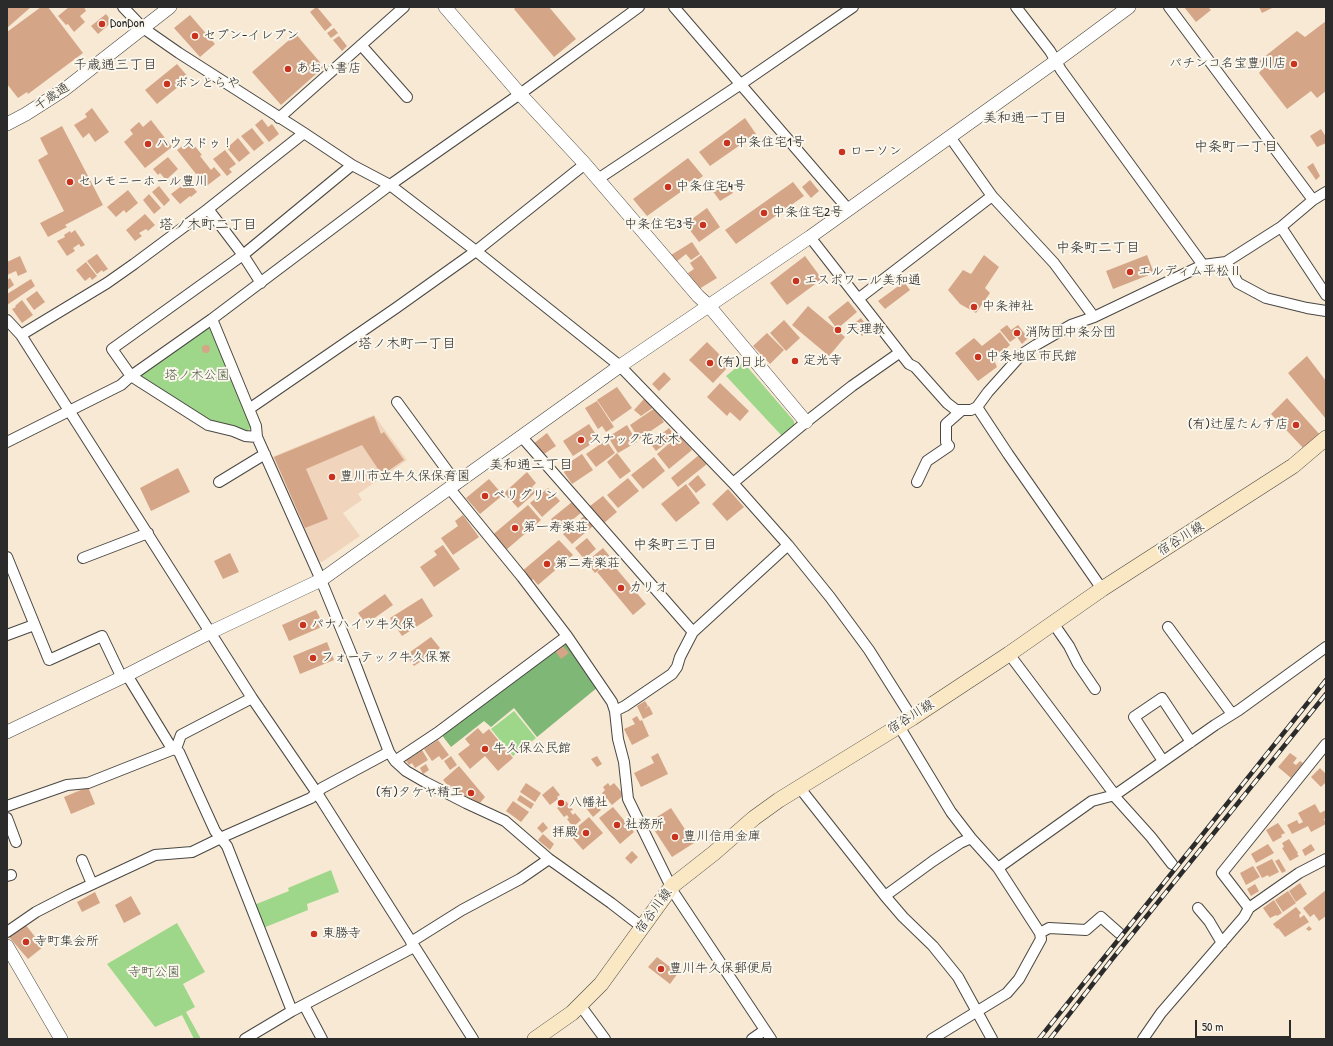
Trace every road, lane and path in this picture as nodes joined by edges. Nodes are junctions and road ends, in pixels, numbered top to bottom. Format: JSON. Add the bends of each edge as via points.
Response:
{"nodes":[{"id":1,"x":123,"y":7,"type":"edge"},
{"id":2,"x":170,"y":7,"type":"edge"},
{"id":3,"x":404,"y":7,"type":"edge"},
{"id":4,"x":446,"y":7,"type":"edge"},
{"id":5,"x":639,"y":7,"type":"edge"},
{"id":6,"x":674,"y":7,"type":"edge"},
{"id":7,"x":853,"y":7,"type":"edge"},
{"id":8,"x":1016,"y":7,"type":"edge"},
{"id":9,"x":1129,"y":7,"type":"edge"},
{"id":10,"x":1169,"y":7,"type":"edge"},
{"id":11,"x":143,"y":28,"type":"junction"},
{"id":12,"x":361,"y":45,"type":"junction"},
{"id":13,"x":1056,"y":61,"type":"junction"},
{"id":14,"x":741,"y":84,"type":"junction"},
{"id":15,"x":520,"y":94,"type":"junction"},
{"id":16,"x":407,"y":97,"type":"dead end"},
{"id":17,"x":279,"y":118,"type":"junction"},
{"id":18,"x":7,"y":124,"type":"edge"},
{"id":19,"x":304,"y":133,"type":"junction"},
{"id":20,"x":950,"y":137,"type":"junction"},
{"id":21,"x":584,"y":164,"type":"junction"},
{"id":22,"x":352,"y":165,"type":"junction"},
{"id":23,"x":598,"y":179,"type":"junction"},
{"id":24,"x":390,"y":185,"type":"junction"},
{"id":25,"x":1326,"y":192,"type":"edge"},
{"id":26,"x":992,"y":196,"type":"junction"},
{"id":27,"x":1313,"y":200,"type":"junction"},
{"id":28,"x":208,"y":209,"type":"junction"},
{"id":29,"x":848,"y":209,"type":"junction"},
{"id":30,"x":1280,"y":227,"type":"junction"},
{"id":31,"x":810,"y":237,"type":"junction"},
{"id":32,"x":476,"y":251,"type":"junction"},
{"id":33,"x":242,"y":255,"type":"junction"},
{"id":34,"x":1226,"y":262,"type":"junction"},
{"id":35,"x":1203,"y":266,"type":"junction"},
{"id":36,"x":260,"y":283,"type":"junction"},
{"id":37,"x":1326,"y":294,"type":"edge"},
{"id":38,"x":858,"y":299,"type":"junction"},
{"id":39,"x":709,"y":306,"type":"junction"},
{"id":40,"x":1326,"y":311,"type":"edge"},
{"id":41,"x":1094,"y":317,"type":"junction"},
{"id":42,"x":212,"y":319,"type":"junction"},
{"id":43,"x":7,"y":320,"type":"edge"},
{"id":44,"x":21,"y":335,"type":"junction"},
{"id":45,"x":899,"y":353,"type":"junction"},
{"id":46,"x":620,"y":366,"type":"junction"},
{"id":47,"x":131,"y":376,"type":"junction"},
{"id":48,"x":397,"y":402,"type":"dead end"},
{"id":49,"x":977,"y":407,"type":"junction"},
{"id":50,"x":69,"y":410,"type":"junction"},
{"id":51,"x":249,"y":410,"type":"junction"},
{"id":52,"x":962,"y":410,"type":"junction"},
{"id":53,"x":806,"y":422,"type":"junction"},
{"id":54,"x":521,"y":436,"type":"junction"},
{"id":55,"x":257,"y":438,"type":"junction"},
{"id":56,"x":1326,"y":438,"type":"edge"},
{"id":57,"x":7,"y":442,"type":"edge"},
{"id":58,"x":265,"y":454,"type":"junction"},
{"id":59,"x":219,"y":482,"type":"dead end"},
{"id":60,"x":917,"y":482,"type":"dead end"},
{"id":61,"x":733,"y":483,"type":"junction"},
{"id":62,"x":453,"y":486,"type":"junction"},
{"id":63,"x":148,"y":533,"type":"junction"},
{"id":64,"x":788,"y":545,"type":"junction"},
{"id":65,"x":83,"y":558,"type":"dead end"},
{"id":66,"x":8,"y":560,"type":"edge"},
{"id":67,"x":321,"y":580,"type":"junction"},
{"id":68,"x":1102,"y":589,"type":"junction"},
{"id":69,"x":1053,"y":624,"type":"junction"},
{"id":70,"x":34,"y":625,"type":"junction"},
{"id":71,"x":1168,"y":627,"type":"dead end"},
{"id":72,"x":211,"y":632,"type":"junction"},
{"id":73,"x":693,"y":632,"type":"junction"},
{"id":74,"x":7,"y":635,"type":"edge"},
{"id":75,"x":567,"y":636,"type":"junction"},
{"id":76,"x":1326,"y":647,"type":"edge"},
{"id":77,"x":1009,"y":654,"type":"junction"},
{"id":78,"x":124,"y":677,"type":"junction"},
{"id":79,"x":1095,"y":689,"type":"dead end"},
{"id":80,"x":252,"y":698,"type":"junction"},
{"id":81,"x":616,"y":711,"type":"junction"},
{"id":82,"x":1232,"y":714,"type":"junction"},
{"id":83,"x":906,"y":722,"type":"junction"},
{"id":84,"x":7,"y":732,"type":"edge"},
{"id":85,"x":1191,"y":742,"type":"junction"},
{"id":86,"x":1326,"y":744,"type":"edge"},
{"id":87,"x":174,"y":749,"type":"junction"},
{"id":88,"x":389,"y":752,"type":"junction"},
{"id":89,"x":395,"y":761,"type":"junction"},
{"id":90,"x":1163,"y":761,"type":"junction"},
{"id":91,"x":799,"y":787,"type":"junction"},
{"id":92,"x":316,"y":793,"type":"junction"},
{"id":93,"x":1115,"y":795,"type":"junction"},
{"id":94,"x":7,"y":806,"type":"edge"},
{"id":95,"x":7,"y":818,"type":"edge"},
{"id":96,"x":971,"y":838,"type":"junction"},
{"id":97,"x":221,"y":839,"type":"junction"},
{"id":98,"x":16,"y":842,"type":"dead end"},
{"id":99,"x":549,"y":859,"type":"junction"},
{"id":100,"x":1326,"y":859,"type":"edge"},
{"id":101,"x":82,"y":860,"type":"dead end"},
{"id":102,"x":1172,"y":864,"type":"dead end"},
{"id":103,"x":998,"y":868,"type":"junction"},
{"id":104,"x":92,"y":884,"type":"junction"},
{"id":105,"x":672,"y":886,"type":"junction"},
{"id":106,"x":885,"y":896,"type":"junction"},
{"id":107,"x":1198,"y":908,"type":"dead end"},
{"id":108,"x":1249,"y":908,"type":"junction"},
{"id":109,"x":642,"y":927,"type":"junction"},
{"id":110,"x":7,"y":932,"type":"edge"},
{"id":111,"x":1040,"y":933,"type":"junction"},
{"id":112,"x":1119,"y":933,"type":"dead end"},
{"id":113,"x":1222,"y":943,"type":"junction"},
{"id":114,"x":413,"y":944,"type":"junction"},
{"id":115,"x":7,"y":946,"type":"edge"},
{"id":116,"x":304,"y":1005,"type":"junction"},
{"id":117,"x":580,"y":1005,"type":"junction"},
{"id":118,"x":292,"y":1011,"type":"junction"},
{"id":119,"x":977,"y":1011,"type":"junction"},
{"id":120,"x":765,"y":1030,"type":"junction"},
{"id":121,"x":61,"y":1039,"type":"edge"},
{"id":122,"x":245,"y":1039,"type":"edge"},
{"id":123,"x":322,"y":1039,"type":"edge"},
{"id":124,"x":473,"y":1039,"type":"edge"},
{"id":125,"x":535,"y":1039,"type":"edge"},
{"id":126,"x":605,"y":1039,"type":"edge"},
{"id":127,"x":752,"y":1039,"type":"edge"},
{"id":128,"x":771,"y":1039,"type":"edge"},
{"id":129,"x":932,"y":1039,"type":"edge"},
{"id":130,"x":992,"y":1039,"type":"edge"},
{"id":131,"x":1143,"y":1039,"type":"edge"}],
"edges":[{"from":1,"to":11,"type":"street"},
{"from":2,"to":11,"type":"street","name":"千歳通"},
{"from":3,"to":12,"type":"street"},
{"from":4,"to":15,"type":"street"},
{"from":5,"to":15,"type":"street"},
{"from":6,"to":14,"type":"street"},
{"from":7,"to":14,"type":"street"},
{"from":8,"to":13,"type":"street"},
{"from":9,"to":13,"type":"street"},
{"from":10,"to":27,"type":"street"},
{"from":11,"to":17,"type":"street"},
{"from":11,"to":18,"type":"street","name":"千歳通","via":[[65,89]]},
{"from":12,"to":16,"type":"street"},
{"from":12,"to":17,"type":"street"},
{"from":13,"to":20,"type":"street"},
{"from":13,"to":35,"type":"street"},
{"from":14,"to":23,"type":"street"},
{"from":14,"to":29,"type":"street"},
{"from":15,"to":21,"type":"street"},
{"from":15,"to":24,"type":"street"},
{"from":17,"to":19,"type":"street"},
{"from":19,"to":22,"type":"street"},
{"from":19,"to":28,"type":"street"},
{"from":20,"to":26,"type":"street"},
{"from":20,"to":29,"type":"street"},
{"from":21,"to":23,"type":"street"},
{"from":21,"to":32,"type":"street"},
{"from":22,"to":24,"type":"street"},
{"from":22,"to":33,"type":"street"},
{"from":23,"to":39,"type":"street"},
{"from":24,"to":32,"type":"street"},
{"from":24,"to":36,"type":"street"},
{"from":25,"to":27,"type":"street"},
{"from":26,"to":38,"type":"street"},
{"from":26,"to":41,"type":"street","via":[[1054,263]]},
{"from":27,"to":30,"type":"street"},
{"from":28,"to":33,"type":"street"},
{"from":28,"to":44,"type":"street","via":[[107,283]]},
{"from":29,"to":31,"type":"street"},
{"from":30,"to":34,"type":"street"},
{"from":30,"to":37,"type":"street"},
{"from":31,"to":38,"type":"street"},
{"from":31,"to":39,"type":"street"},
{"from":32,"to":46,"type":"street"},
{"from":32,"to":51,"type":"street"},
{"from":33,"to":36,"type":"street"},
{"from":33,"to":47,"type":"street","via":[[112,349]]},
{"from":34,"to":35,"type":"street"},
{"from":34,"to":40,"type":"street","via":[[1238,283],[1266,298]]},
{"from":35,"to":41,"type":"street"},
{"from":36,"to":42,"type":"street"},
{"from":38,"to":45,"type":"street"},
{"from":39,"to":46,"type":"street"},
{"from":39,"to":53,"type":"street"},
{"from":41,"to":49,"type":"street","via":[[1071,325],[1022,354]]},
{"from":42,"to":47,"type":"street"},
{"from":42,"to":51,"type":"street"},
{"from":43,"to":44,"type":"street"},
{"from":44,"to":50,"type":"street"},
{"from":45,"to":52,"type":"street","via":[[947,403],[956,410]]},
{"from":45,"to":53,"type":"street"},
{"from":46,"to":54,"type":"street"},
{"from":46,"to":61,"type":"street"},
{"from":47,"to":50,"type":"street","via":[[121,385]]},
{"from":47,"to":55,"type":"street","via":[[208,425]]},
{"from":48,"to":62,"type":"street"},
{"from":49,"to":52,"type":"street"},
{"from":49,"to":68,"type":"street"},
{"from":50,"to":57,"type":"street"},
{"from":50,"to":63,"type":"street"},
{"from":51,"to":55,"type":"street","via":[[256,426]]},
{"from":52,"to":60,"type":"street","via":[[946,424],[946,442],[949,446],[927,462]]},
{"from":53,"to":61,"type":"street"},
{"from":54,"to":62,"type":"street"},
{"from":54,"to":73,"type":"street"},
{"from":55,"to":58,"type":"street"},
{"from":56,"to":68,"type":"main road","name":"宿谷川線","via":[[1293,466]]},
{"from":58,"to":59,"type":"street"},
{"from":58,"to":67,"type":"street"},
{"from":61,"to":64,"type":"street"},
{"from":62,"to":67,"type":"street"},
{"from":62,"to":75,"type":"street"},
{"from":63,"to":65,"type":"street"},
{"from":63,"to":72,"type":"street"},
{"from":64,"to":73,"type":"street"},
{"from":64,"to":83,"type":"street","via":[[869,650]]},
{"from":66,"to":70,"type":"street"},
{"from":67,"to":72,"type":"street"},
{"from":67,"to":88,"type":"street"},
{"from":68,"to":69,"type":"main road","name":"宿谷川線"},
{"from":69,"to":77,"type":"main road","name":"宿谷川線"},
{"from":69,"to":79,"type":"street"},
{"from":70,"to":74,"type":"street"},
{"from":70,"to":78,"type":"street","via":[[49,660],[102,636]]},
{"from":71,"to":82,"type":"street"},
{"from":72,"to":78,"type":"street"},
{"from":72,"to":80,"type":"street"},
{"from":73,"to":81,"type":"street","via":[[672,674]]},
{"from":75,"to":81,"type":"street"},
{"from":75,"to":89,"type":"street"},
{"from":76,"to":82,"type":"street"},
{"from":77,"to":83,"type":"main road","name":"宿谷川線"},
{"from":77,"to":93,"type":"street"},
{"from":78,"to":84,"type":"street"},
{"from":78,"to":87,"type":"street"},
{"from":80,"to":87,"type":"street","via":[[181,735]]},
{"from":80,"to":92,"type":"street"},
{"from":81,"to":105,"type":"street","via":[[628,799]]},
{"from":82,"to":85,"type":"street"},
{"from":83,"to":91,"type":"main road","name":"宿谷川線"},
{"from":83,"to":96,"type":"street","via":[[951,812]]},
{"from":85,"to":90,"type":"street"},
{"from":85,"to":90,"type":"street","via":[[1162,698],[1134,717]]},
{"from":86,"to":108,"type":"street","via":[[1222,873]]},
{"from":87,"to":94,"type":"street","via":[[88,783],[66,785]]},
{"from":87,"to":97,"type":"street","via":[[179,752]]},
{"from":88,"to":89,"type":"street"},
{"from":88,"to":92,"type":"street"},
{"from":89,"to":99,"type":"street","via":[[425,782],[505,820]]},
{"from":90,"to":93,"type":"street"},
{"from":91,"to":105,"type":"main road","name":"宿谷川線","via":[[754,818]]},
{"from":91,"to":106,"type":"street"},
{"from":92,"to":97,"type":"street","via":[[311,798]]},
{"from":92,"to":114,"type":"street"},
{"from":93,"to":102,"type":"street"},
{"from":93,"to":103,"type":"street","via":[[1092,801]]},
{"from":95,"to":98,"type":"street"},
{"from":96,"to":103,"type":"street"},
{"from":96,"to":106,"type":"street","via":[[933,861]]},
{"from":97,"to":104,"type":"street","via":[[192,852],[155,855]]},
{"from":97,"to":118,"type":"street","via":[[227,846]]},
{"from":99,"to":109,"type":"street"},
{"from":99,"to":114,"type":"street","via":[[520,879],[462,910]]},
{"from":100,"to":108,"type":"street","via":[[1299,873]]},
{"from":101,"to":104,"type":"street"},
{"from":103,"to":111,"type":"street"},
{"from":104,"to":110,"type":"street","via":[[36,912]]},
{"from":105,"to":109,"type":"main road","name":"宿谷川線"},
{"from":105,"to":120,"type":"street","via":[[674,893]]},
{"from":106,"to":119,"type":"street","via":[[933,946],[958,977]]},
{"from":107,"to":113,"type":"street"},
{"from":108,"to":113,"type":"street"},
{"from":109,"to":117,"type":"main road","name":"宿谷川線","via":[[601,984]]},
{"from":111,"to":112,"type":"street","via":[[1050,928],[1086,930],[1101,917]]},
{"from":111,"to":119,"type":"street","via":[[1041,939],[1019,979],[1007,993]]},
{"from":113,"to":131,"type":"street","via":[[1161,1013]]},
{"from":114,"to":116,"type":"street"},
{"from":114,"to":124,"type":"street"},
{"from":115,"to":121,"type":"street"},
{"from":116,"to":118,"type":"street"},
{"from":116,"to":123,"type":"street"},
{"from":117,"to":125,"type":"main road","name":"宿谷川線"},
{"from":117,"to":126,"type":"street"},
{"from":118,"to":122,"type":"street"},
{"from":119,"to":129,"type":"street"},
{"from":119,"to":130,"type":"street"},
{"from":120,"to":127,"type":"street"},
{"from":120,"to":128,"type":"street"}]}
